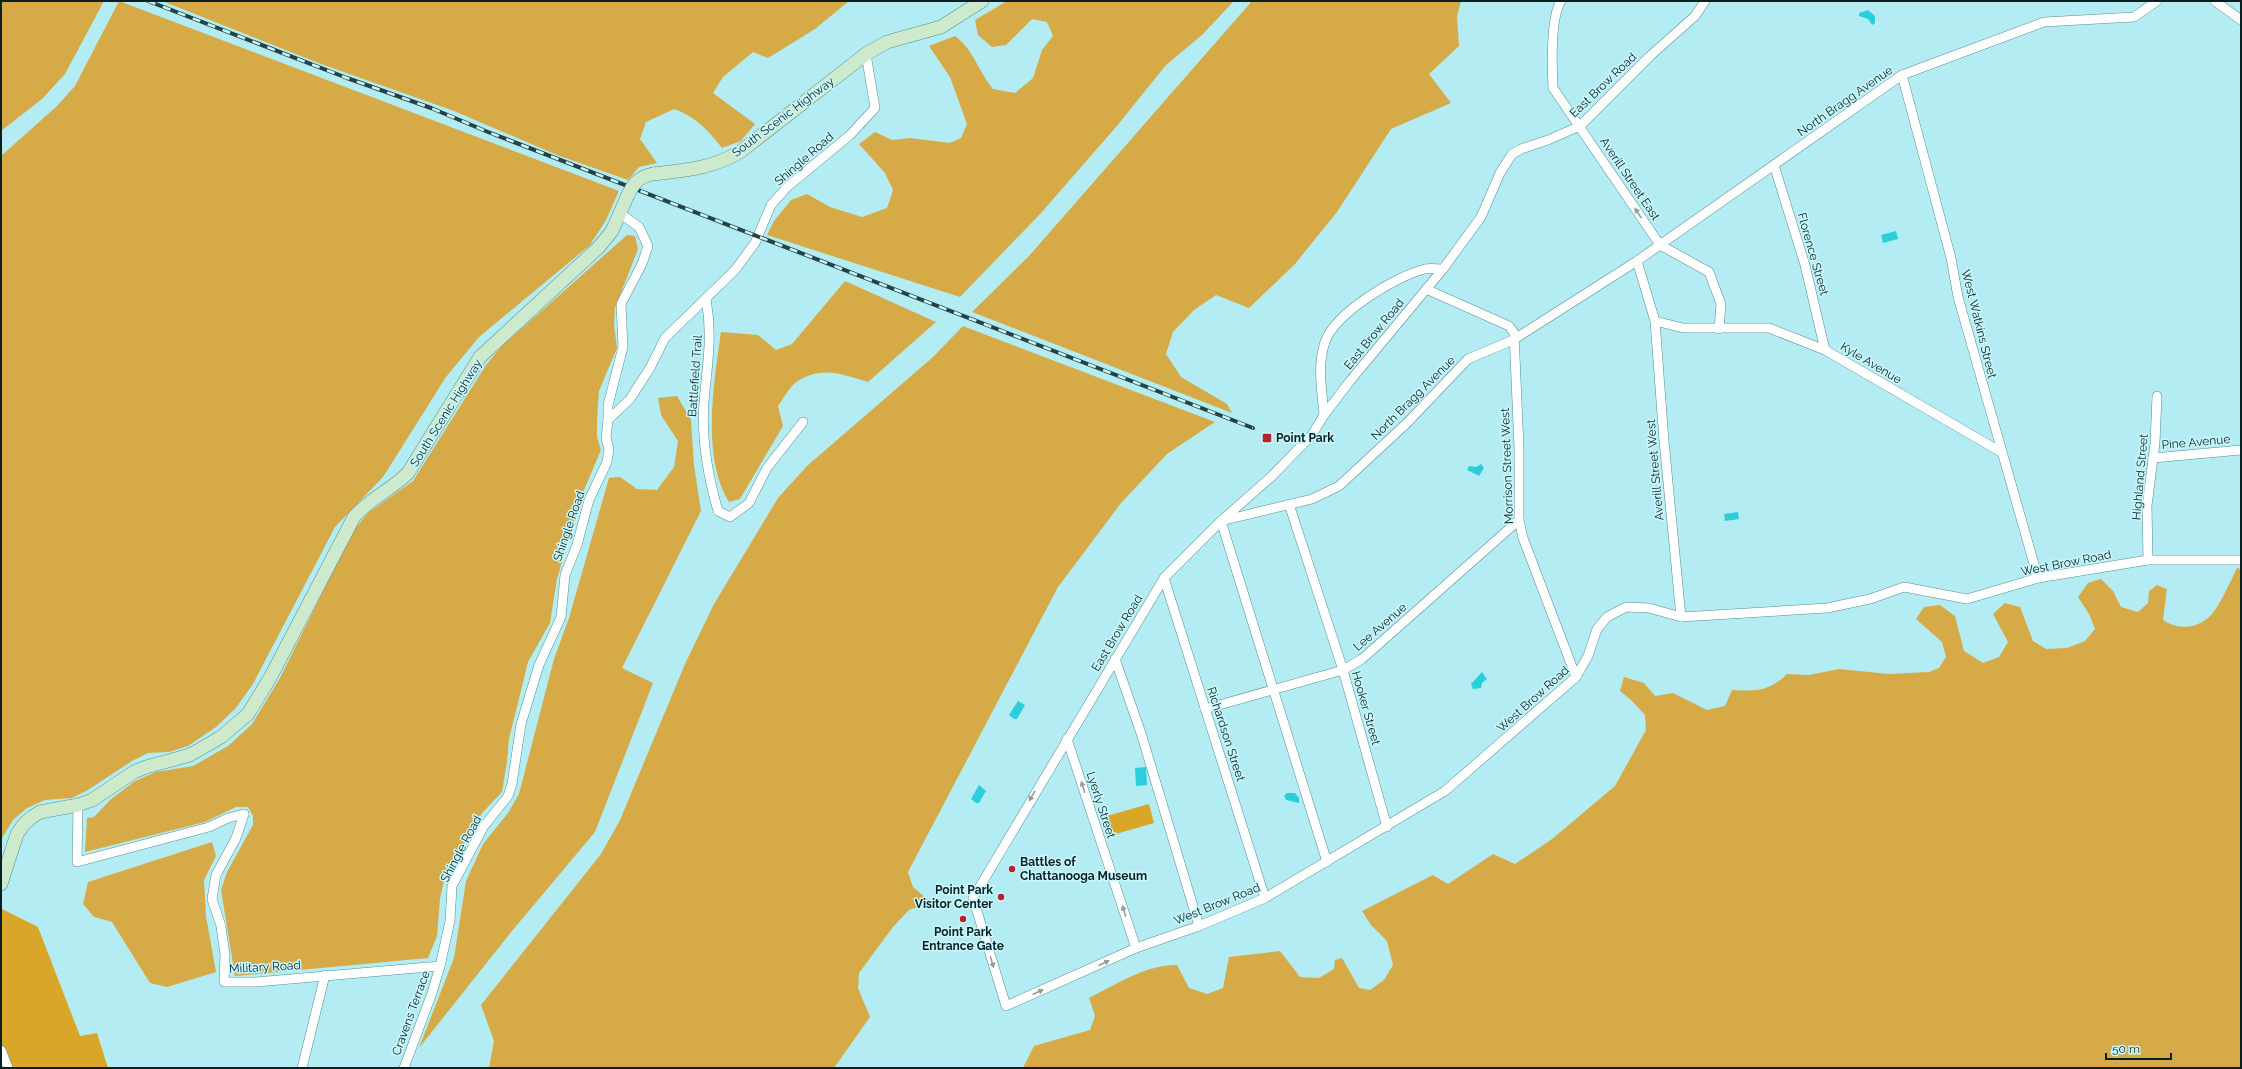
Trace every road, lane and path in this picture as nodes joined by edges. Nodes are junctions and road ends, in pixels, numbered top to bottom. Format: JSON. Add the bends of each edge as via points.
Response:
{"nodes":[{"id":1,"x":982,"y":1,"type":"edge"},
{"id":2,"x":1561,"y":1,"type":"edge"},
{"id":3,"x":1705,"y":1,"type":"edge"},
{"id":4,"x":2157,"y":1,"type":"edge"},
{"id":5,"x":2215,"y":1,"type":"edge"},
{"id":6,"x":969,"y":6,"type":"edge"},
{"id":7,"x":2241,"y":20,"type":"edge"},
{"id":8,"x":866,"y":54,"type":"junction"},
{"id":9,"x":1902,"y":75,"type":"junction"},
{"id":10,"x":1580,"y":126,"type":"junction"},
{"id":11,"x":1774,"y":165,"type":"junction"},
{"id":12,"x":620,"y":214,"type":"junction"},
{"id":13,"x":1660,"y":245,"type":"junction"},
{"id":14,"x":1637,"y":262,"type":"junction"},
{"id":15,"x":1443,"y":269,"type":"junction"},
{"id":16,"x":1426,"y":289,"type":"junction"},
{"id":17,"x":706,"y":299,"type":"junction"},
{"id":18,"x":1655,"y":321,"type":"junction"},
{"id":19,"x":1719,"y":328,"type":"junction"},
{"id":20,"x":1513,"y":340,"type":"junction"},
{"id":21,"x":1825,"y":350,"type":"junction"},
{"id":22,"x":2157,"y":396,"type":"dead end"},
{"id":23,"x":1324,"y":415,"type":"junction"},
{"id":24,"x":608,"y":420,"type":"junction"},
{"id":25,"x":803,"y":422,"type":"dead end"},
{"id":26,"x":2241,"y":450,"type":"edge"},
{"id":27,"x":2001,"y":452,"type":"junction"},
{"id":28,"x":2153,"y":458,"type":"junction"},
{"id":29,"x":1289,"y":504,"type":"junction"},
{"id":30,"x":1519,"y":520,"type":"junction"},
{"id":31,"x":1221,"y":521,"type":"junction"},
{"id":32,"x":2148,"y":560,"type":"junction"},
{"id":33,"x":2241,"y":560,"type":"edge"},
{"id":34,"x":1164,"y":578,"type":"junction"},
{"id":35,"x":2038,"y":578,"type":"junction"},
{"id":36,"x":1681,"y":617,"type":"junction"},
{"id":37,"x":1115,"y":659,"type":"junction"},
{"id":38,"x":1343,"y":670,"type":"junction"},
{"id":39,"x":1576,"y":677,"type":"junction"},
{"id":40,"x":1273,"y":691,"type":"junction"},
{"id":41,"x":1205,"y":709,"type":"junction"},
{"id":42,"x":1067,"y":739,"type":"junction"},
{"id":43,"x":78,"y":805,"type":"junction"},
{"id":44,"x":1387,"y":827,"type":"junction"},
{"id":45,"x":1327,"y":862,"type":"junction"},
{"id":46,"x":1,"y":884,"type":"edge"},
{"id":47,"x":1265,"y":898,"type":"junction"},
{"id":48,"x":1199,"y":926,"type":"junction"},
{"id":49,"x":1136,"y":948,"type":"junction"},
{"id":50,"x":440,"y":966,"type":"junction"},
{"id":51,"x":325,"y":975,"type":"junction"},
{"id":52,"x":1006,"y":1006,"type":"joint"},
{"id":53,"x":1,"y":1050,"type":"edge"},
{"id":54,"x":8,"y":1068,"type":"edge"},
{"id":55,"x":302,"y":1068,"type":"edge"},
{"id":56,"x":404,"y":1068,"type":"edge"}],
"edges":[{"from":1,"to":6,"type":"main road","name":"South Scenic Highway"},
{"from":2,"to":10,"type":"street","name":"Averill Street East","via":[[1557,7],[1553,42],[1553,88]]},
{"from":3,"to":10,"type":"street","name":"East Brow Road","via":[[1695,16],[1650,56]]},
{"from":4,"to":9,"type":"street","name":"North Bragg Avenue","via":[[2134,17],[2044,22]]},
{"from":5,"to":7,"type":"street"},
{"from":6,"to":8,"type":"main road","name":"South Scenic Highway","via":[[940,26],[887,42]]},
{"from":8,"to":12,"type":"main road","name":"South Scenic Highway","bridge":true,"via":[[740,152],[727,159],[692,169],[643,176],[634,184]]},
{"from":8,"to":17,"type":"street","name":"Shingle Road","via":[[875,108],[850,135],[787,187],[772,206],[755,243],[735,270]]},
{"from":9,"to":11,"type":"street","name":"North Bragg Avenue"},
{"from":9,"to":27,"type":"street","name":"West Watkins Street","via":[[1951,258],[1958,297]]},
{"from":13,"to":10,"type":"street","name":"Averill Street East","one_way":true},
{"from":10,"to":15,"type":"street","name":"East Brow Road","via":[[1512,154],[1500,173],[1484,212]]},
{"from":11,"to":13,"type":"street","name":"North Bragg Avenue"},
{"from":11,"to":21,"type":"street","name":"Florence Street","via":[[1806,265]]},
{"from":12,"to":24,"type":"street","via":[[639,227],[648,246],[642,264],[621,304],[623,347],[608,405]]},
{"from":12,"to":43,"type":"main road","name":"South Scenic Highway","via":[[612,231],[598,247],[480,357],[408,473],[354,517],[270,678],[248,714],[235,727],[206,747],[190,755],[134,772],[102,794]]},
{"from":13,"to":14,"type":"street","name":"North Bragg Avenue"},
{"from":13,"to":19,"type":"street","via":[[1709,272],[1720,304]]},
{"from":14,"to":18,"type":"street","name":"Averill Street West"},
{"from":14,"to":20,"type":"street","name":"North Bragg Avenue"},
{"from":15,"to":16,"type":"street","name":"East Brow Road"},
{"from":15,"to":23,"type":"street","name":"East Brow Road","via":[[1426,268],[1403,277],[1372,295],[1335,326],[1325,341],[1322,357]]},
{"from":16,"to":20,"type":"street","via":[[1509,326],[1514,333]]},
{"from":16,"to":23,"type":"street","name":"East Brow Road"},
{"from":17,"to":24,"type":"street","name":"Shingle Road","via":[[665,338],[630,399]]},
{"from":17,"to":25,"type":"street","name":"Battlefield Trail","via":[[710,322],[710,359],[704,404],[705,452],[718,511],[730,517],[749,503],[768,468]]},
{"from":18,"to":19,"type":"street","name":"Kyle Avenue","via":[[1683,328]]},
{"from":18,"to":36,"type":"street","name":"Averill Street West"},
{"from":19,"to":21,"type":"street","name":"Kyle Avenue","via":[[1769,328]]},
{"from":20,"to":29,"type":"street","name":"North Bragg Avenue","via":[[1468,359],[1407,423],[1338,486],[1312,500]]},
{"from":20,"to":30,"type":"street","name":"Morrison Street West","via":[[1519,448]]},
{"from":21,"to":27,"type":"street","name":"Kyle Avenue"},
{"from":22,"to":28,"type":"street","name":"Highland Street"},
{"from":23,"to":31,"type":"street","name":"East Brow Road","via":[[1312,435],[1271,477]]},
{"from":24,"to":50,"type":"street","name":"Shingle Road","via":[[607,462],[589,500],[577,545],[565,575],[561,617],[539,665],[521,724],[512,784],[508,796],[484,826],[452,886],[450,921]]},
{"from":26,"to":28,"type":"street","name":"Pine Avenue"},
{"from":27,"to":35,"type":"street","name":"West Watkins Street"},
{"from":28,"to":32,"type":"street","name":"Highland Street","via":[[2147,506]]},
{"from":29,"to":31,"type":"street","name":"North Bragg Avenue"},
{"from":29,"to":38,"type":"street","name":"Hooker Street"},
{"from":30,"to":38,"type":"street","name":"Lee Avenue","via":[[1362,660]]},
{"from":30,"to":39,"type":"street","name":"Morrison Street West","via":[[1523,538]]},
{"from":31,"to":34,"type":"street","name":"East Brow Road"},
{"from":31,"to":40,"type":"street"},
{"from":32,"to":33,"type":"street","name":"West Brow Road"},
{"from":32,"to":35,"type":"street","name":"West Brow Road"},
{"from":34,"to":37,"type":"street","name":"East Brow Road"},
{"from":34,"to":41,"type":"street","name":"Richardson Street"},
{"from":35,"to":36,"type":"street","name":"West Brow Road","via":[[1967,599],[1904,587],[1870,599],[1827,608]]},
{"from":36,"to":39,"type":"street","name":"West Brow Road","via":[[1649,608],[1633,606],[1619,609],[1606,617],[1597,629],[1588,656]]},
{"from":37,"to":42,"type":"street","name":"East Brow Road"},
{"from":37,"to":48,"type":"street","via":[[1141,733]]},
{"from":38,"to":40,"type":"street","name":"Lee Avenue"},
{"from":38,"to":44,"type":"street","name":"Hooker Street"},
{"from":39,"to":44,"type":"street","name":"West Brow Road","via":[[1454,784]]},
{"from":40,"to":41,"type":"street","name":"Lee Avenue"},
{"from":40,"to":45,"type":"street"},
{"from":41,"to":47,"type":"street","name":"Richardson Street"},
{"from":49,"to":42,"type":"street","name":"Lyerly Street","one_way":true},
{"from":42,"to":52,"type":"street","name":"East Brow Road","one_way":true,"via":[[973,898]]},
{"from":43,"to":46,"type":"main road","name":"South Scenic Highway","via":[[40,812],[24,824],[12,846]]},
{"from":43,"to":51,"type":"street","name":"Military Road","via":[[77,862],[209,827],[244,814],[236,838],[216,875],[212,899],[222,933],[225,955],[224,982],[256,982]]},
{"from":44,"to":45,"type":"street","name":"West Brow Road"},
{"from":45,"to":47,"type":"street","name":"West Brow Road"},
{"from":47,"to":48,"type":"street","name":"West Brow Road"},
{"from":48,"to":49,"type":"street","name":"West Brow Road"},
{"from":52,"to":49,"type":"street","name":"West Brow Road","one_way":true},
{"from":50,"to":51,"type":"street","name":"Military Road"},
{"from":50,"to":56,"type":"street","name":"Cravens Terrace"},
{"from":51,"to":55,"type":"street"},
{"from":53,"to":54,"type":"street"}]}
